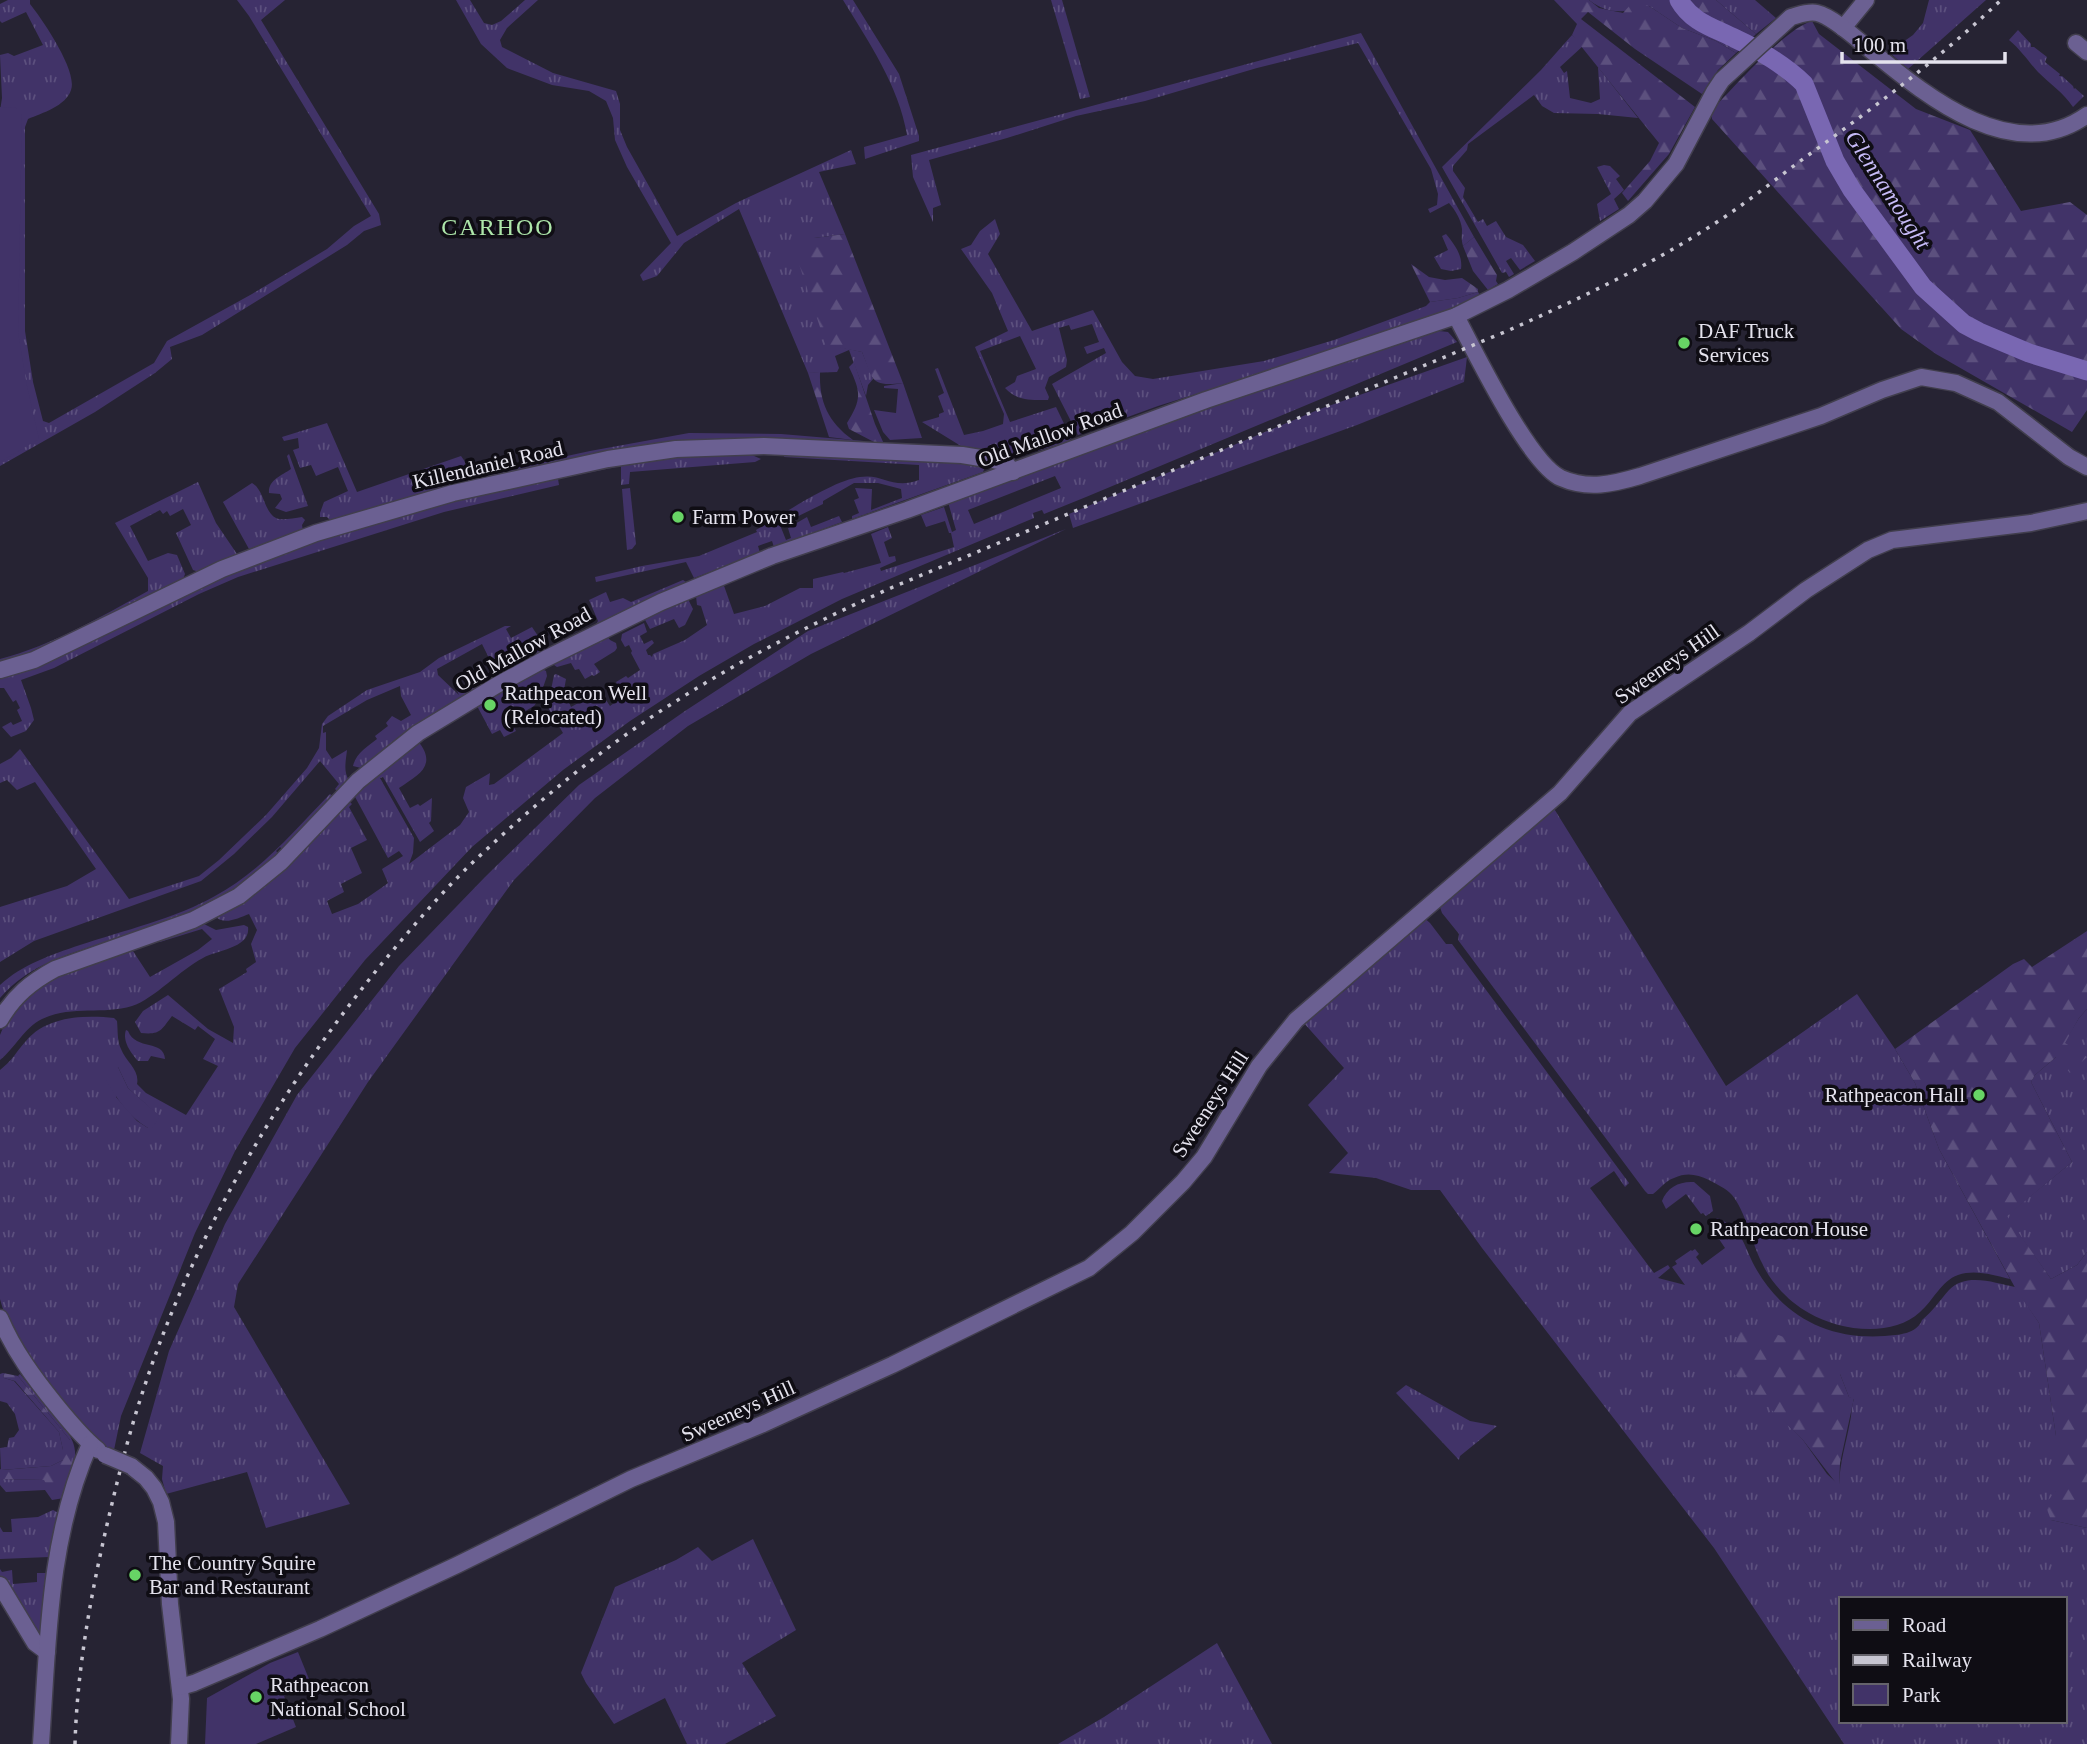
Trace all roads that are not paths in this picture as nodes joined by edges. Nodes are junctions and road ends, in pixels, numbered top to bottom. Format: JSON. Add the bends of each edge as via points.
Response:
{"nodes":[{"id":1,"x":1866,"y":0,"type":"edge"},
{"id":2,"x":1843,"y":28,"type":"junction"},
{"id":3,"x":2087,"y":115,"type":"edge"},
{"id":4,"x":1456,"y":316,"type":"junction"},
{"id":5,"x":2087,"y":467,"type":"edge"},
{"id":6,"x":1013,"y":472,"type":"junction"},
{"id":7,"x":2087,"y":511,"type":"edge"},
{"id":8,"x":0,"y":670,"type":"edge"},
{"id":9,"x":0,"y":1020,"type":"edge"},
{"id":10,"x":0,"y":1318,"type":"edge"},
{"id":11,"x":90,"y":1444,"type":"junction"},
{"id":12,"x":0,"y":1585,"type":"edge"},
{"id":13,"x":47,"y":1652,"type":"junction"},
{"id":14,"x":180,"y":1687,"type":"junction"},
{"id":15,"x":41,"y":1744,"type":"edge"},
{"id":16,"x":179,"y":1744,"type":"edge"}],
"edges":[{"from":1,"to":2,"type":"street"},
{"from":2,"to":3,"type":"street","name":"Old Mallow Road","via":[[1929,96],[1980,124],[2037,132],[2064,127]]},
{"from":2,"to":4,"type":"street","name":"Old Mallow Road","via":[[1818,13],[1791,18],[1722,80],[1676,164],[1645,201],[1573,252]]},
{"from":4,"to":5,"type":"street","via":[[1493,387],[1540,461],[1559,477],[1586,486],[1640,477],[1920,377],[1956,383],[1998,402]]},
{"from":4,"to":6,"type":"street","name":"Old Mallow Road","via":[[1206,400]]},
{"from":6,"to":8,"type":"street","name":"Killendaniel Road","via":[[1005,462],[962,455],[807,446],[696,448],[608,459],[453,493],[316,533],[213,573],[34,660]]},
{"from":6,"to":9,"type":"street","name":"Old Mallow Road","via":[[710,580],[521,672],[418,733],[380,762],[281,862],[239,896],[193,920],[55,969],[22,990]]},
{"from":7,"to":14,"type":"street","name":"Sweeneys Hill","via":[[1878,545],[1630,713],[1559,793],[1296,1020],[1259,1066],[1204,1157],[1132,1233],[1088,1268],[892,1365],[625,1482],[343,1618]]},
{"from":10,"to":11,"type":"street","via":[[20,1359]]},
{"from":11,"to":13,"type":"street","via":[[74,1483],[56,1556]]},
{"from":11,"to":14,"type":"street","bridge":true,"via":[[146,1478],[161,1502]]},
{"from":12,"to":13,"type":"street","via":[[35,1643]]},
{"from":13,"to":15,"type":"street"},
{"from":14,"to":16,"type":"street"}]}
